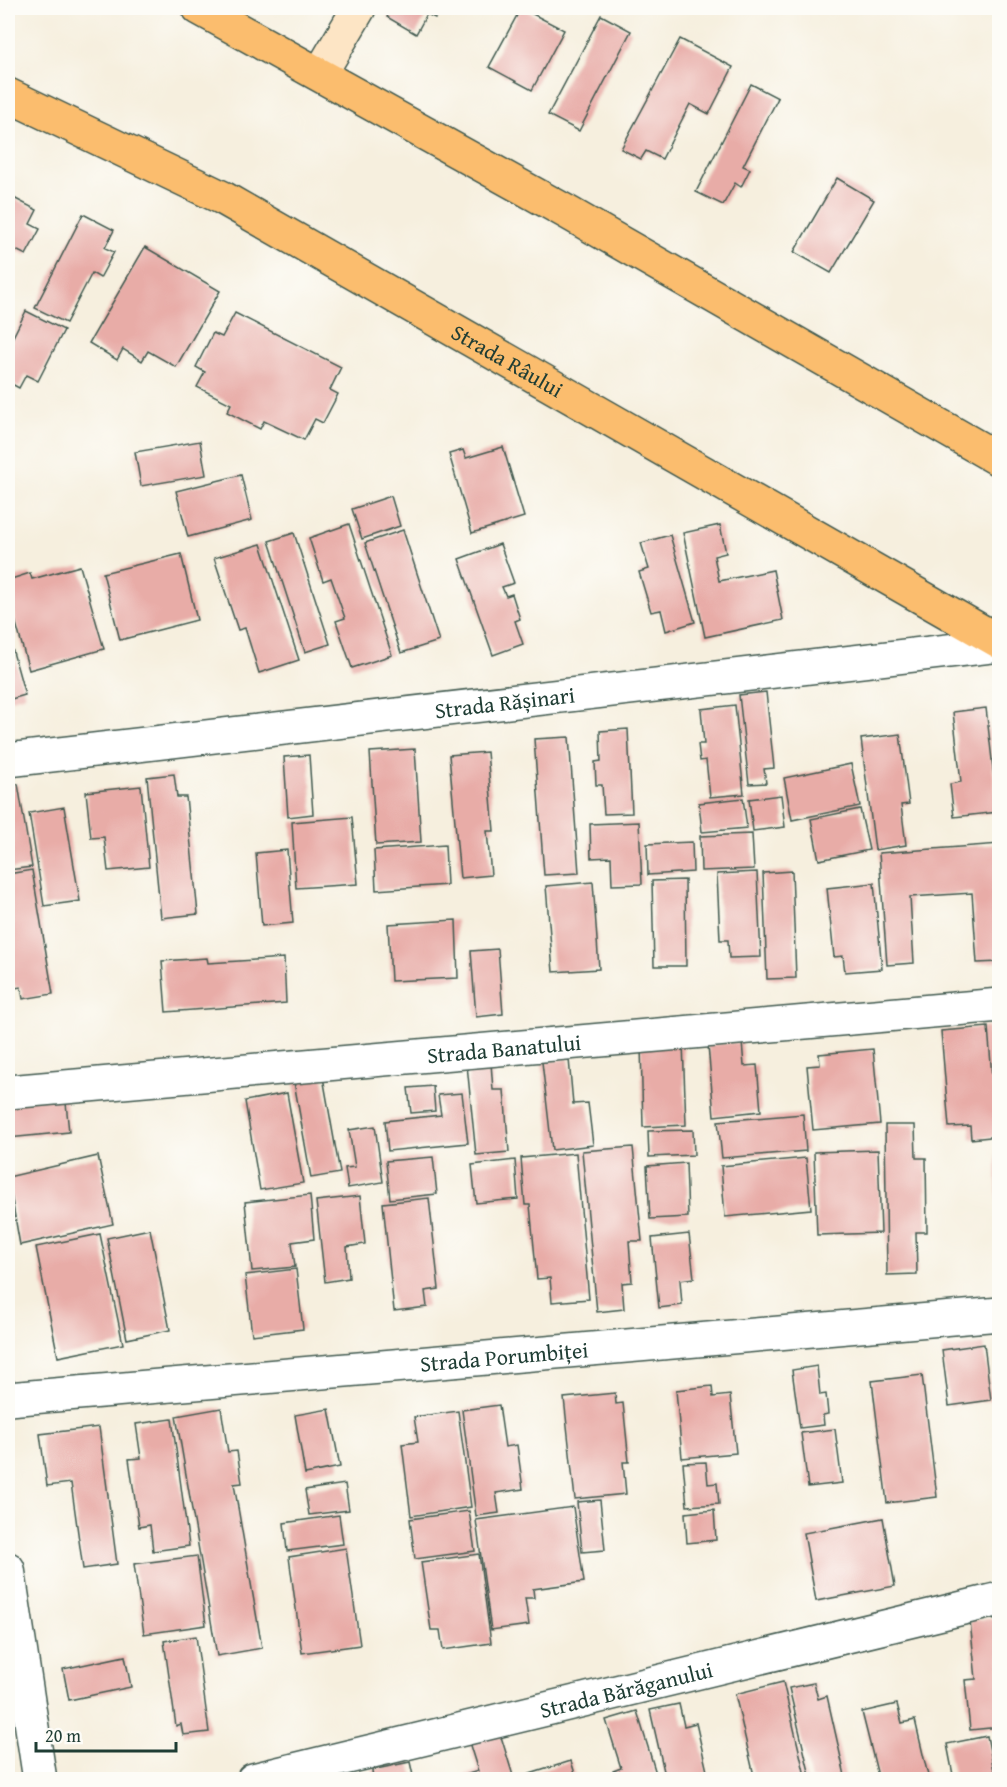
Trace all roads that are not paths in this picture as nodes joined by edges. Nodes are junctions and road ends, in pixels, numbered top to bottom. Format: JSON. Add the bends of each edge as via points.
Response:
{"nodes":[{"id":1,"x":199,"y":8,"type":"edge"},
{"id":2,"x":359,"y":8,"type":"edge"},
{"id":3,"x":320,"y":74,"type":"junction"},
{"id":4,"x":8,"y":95,"type":"edge"},
{"id":5,"x":999,"y":460,"type":"edge"},
{"id":6,"x":999,"y":643,"type":"edge"},
{"id":7,"x":8,"y":760,"type":"edge"},
{"id":8,"x":999,"y":1005,"type":"edge"},
{"id":9,"x":8,"y":1092,"type":"edge"},
{"id":10,"x":999,"y":1314,"type":"edge"},
{"id":11,"x":8,"y":1400,"type":"edge"},
{"id":12,"x":8,"y":1569,"type":"edge"},
{"id":13,"x":999,"y":1599,"type":"edge"},
{"id":14,"x":40,"y":1779,"type":"edge"},
{"id":15,"x":253,"y":1779,"type":"edge"}],
"edges":[{"from":1,"to":3,"type":"main road"},
{"from":2,"to":3,"type":"street"},
{"from":3,"to":5,"type":"main road"},
{"from":4,"to":6,"type":"main road","name":"Strada Râului","via":[[223,198]]},
{"from":6,"to":7,"type":"street","name":"Strada Rășinari"},
{"from":8,"to":9,"type":"street","name":"Strada Banatului"},
{"from":10,"to":11,"type":"street","name":"Strada Porumbiței"},
{"from":12,"to":14,"type":"street"},
{"from":13,"to":15,"type":"street","name":"Strada Bărăganului"}]}
